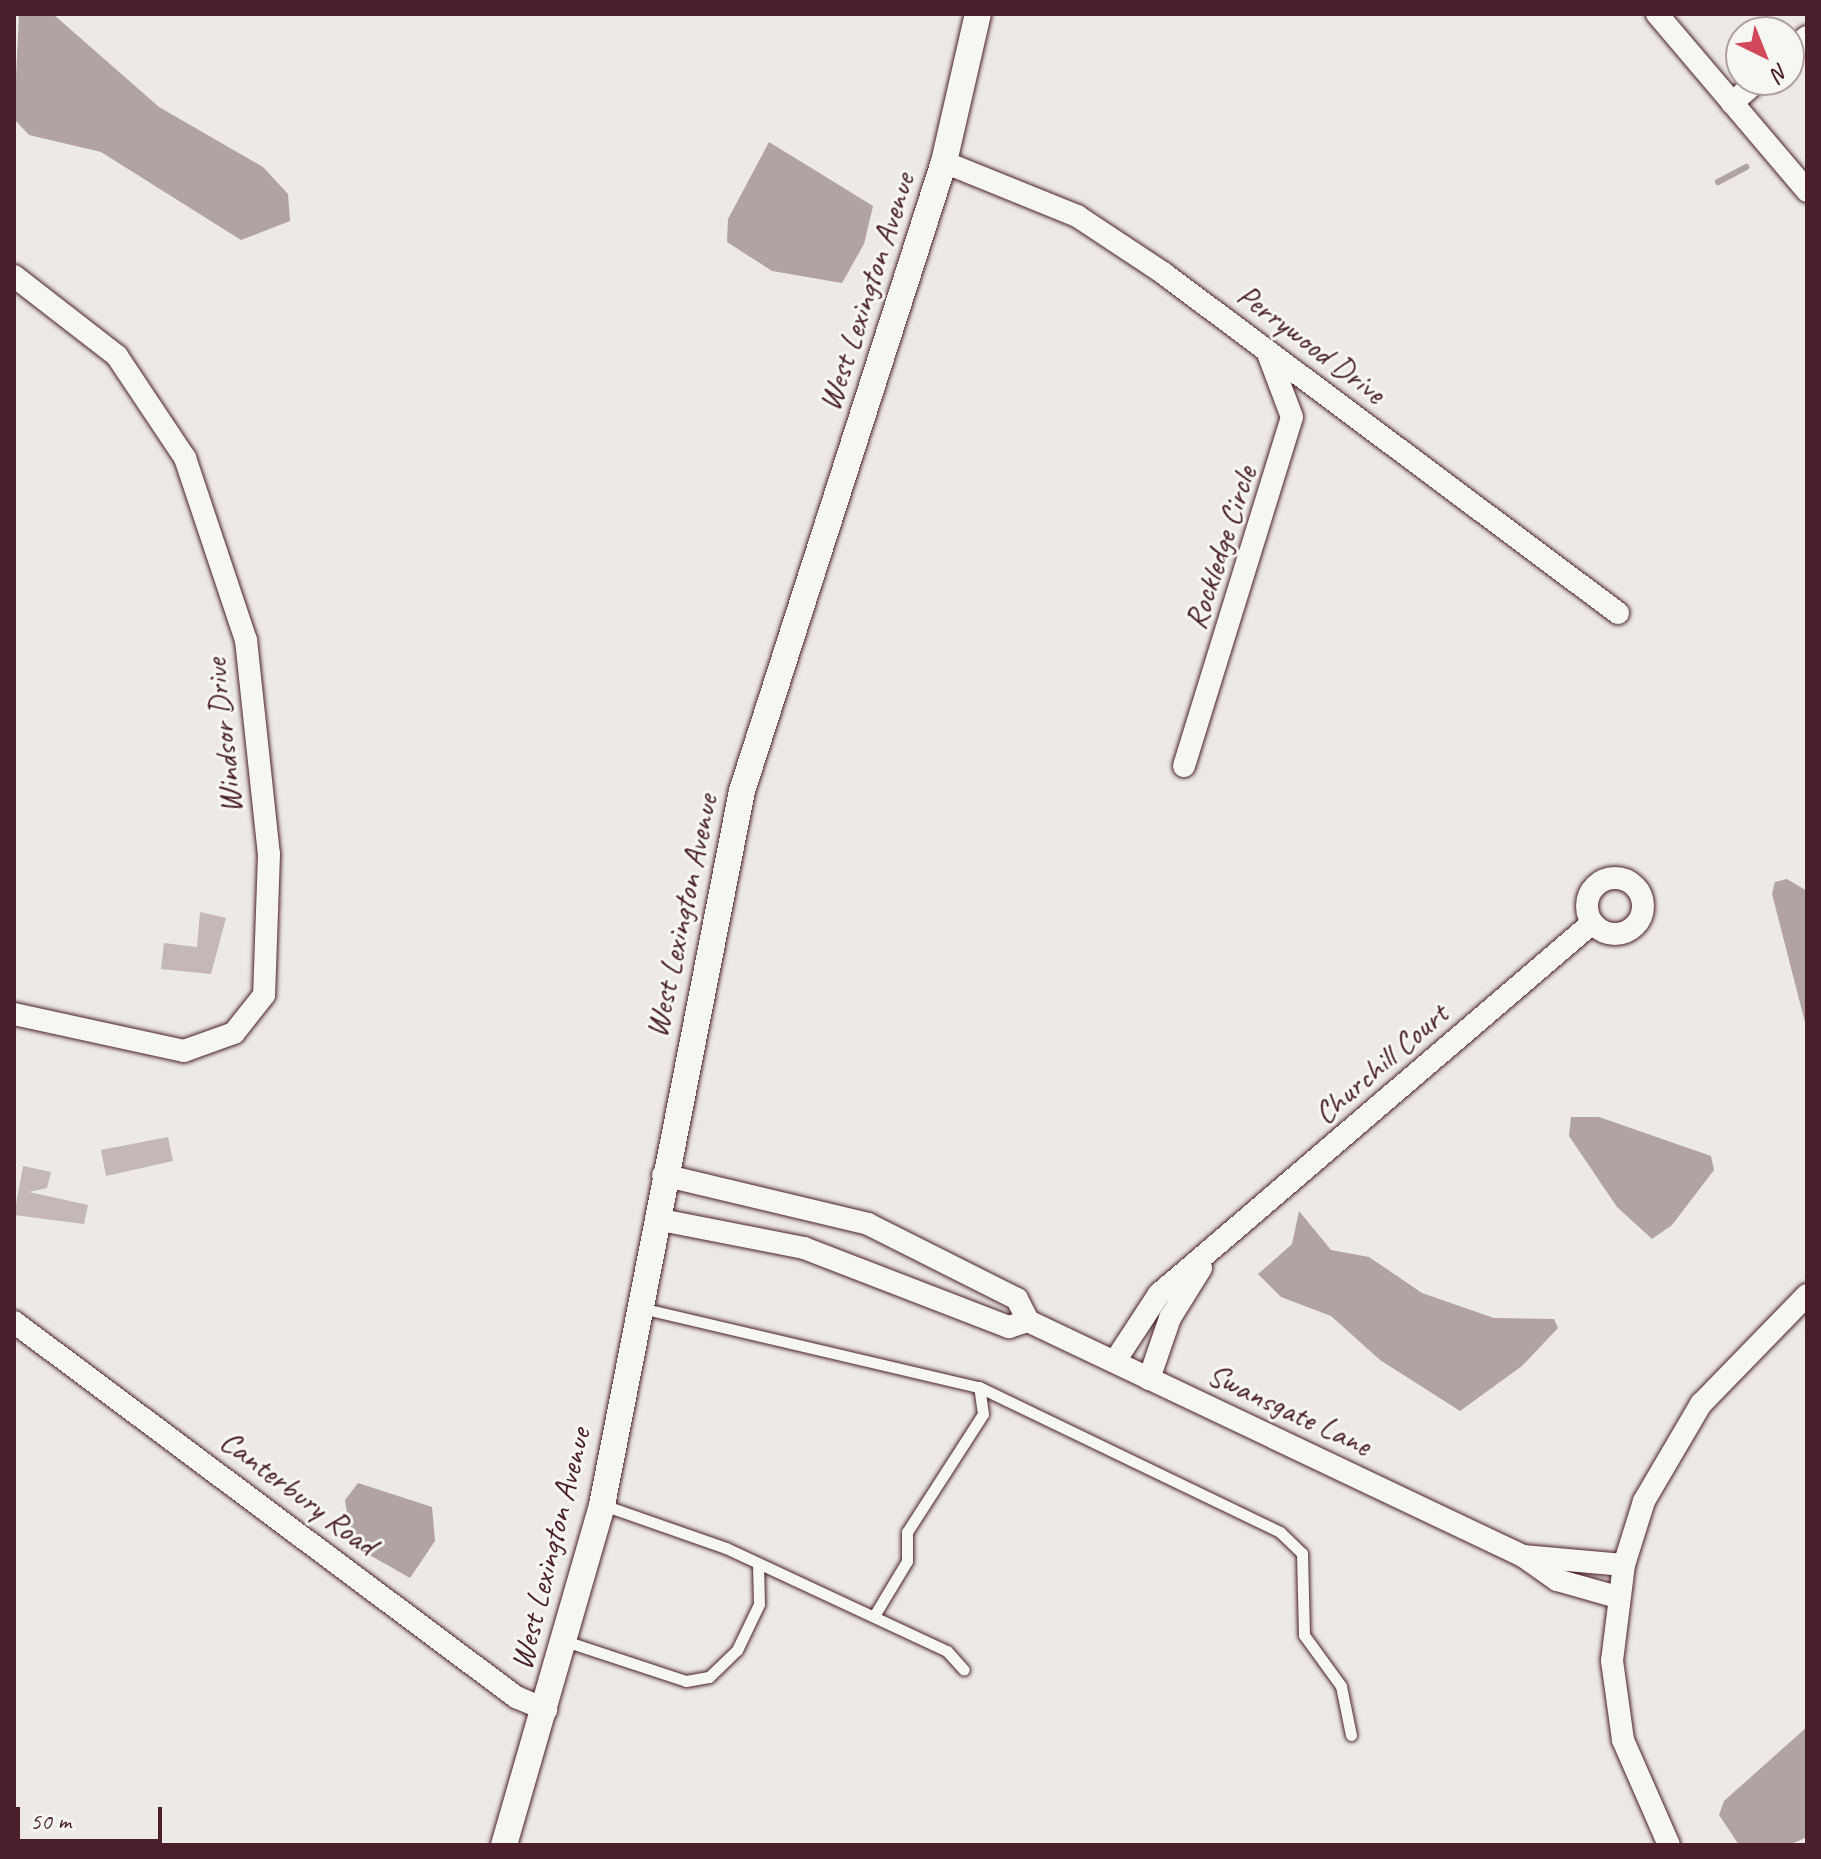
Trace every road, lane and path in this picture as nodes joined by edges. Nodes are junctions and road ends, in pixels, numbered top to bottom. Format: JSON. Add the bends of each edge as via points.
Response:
{"nodes":[{"id":1,"x":978,"y":14,"type":"edge"},
{"id":2,"x":1657,"y":14,"type":"edge"},
{"id":3,"x":1740,"y":96,"type":"edge"},
{"id":4,"x":1732,"y":103,"type":"junction"},
{"id":5,"x":944,"y":162,"type":"junction"},
{"id":6,"x":1807,"y":191,"type":"edge"},
{"id":7,"x":14,"y":276,"type":"edge"},
{"id":8,"x":1266,"y":350,"type":"junction"},
{"id":9,"x":1618,"y":613,"type":"dead end"},
{"id":10,"x":1184,"y":766,"type":"dead end"},
{"id":11,"x":1591,"y":924,"type":"dead end"},
{"id":12,"x":14,"y":1014,"type":"edge"},
{"id":13,"x":663,"y":1175,"type":"junction"},
{"id":14,"x":656,"y":1219,"type":"junction"},
{"id":15,"x":1212,"y":1250,"type":"junction"},
{"id":16,"x":1807,"y":1295,"type":"edge"},
{"id":17,"x":637,"y":1306,"type":"junction"},
{"id":18,"x":1028,"y":1321,"type":"junction"},
{"id":19,"x":14,"y":1322,"type":"edge"},
{"id":20,"x":1115,"y":1361,"type":"junction"},
{"id":21,"x":1149,"y":1379,"type":"junction"},
{"id":22,"x":979,"y":1387,"type":"junction"},
{"id":23,"x":602,"y":1505,"type":"junction"},
{"id":24,"x":1523,"y":1556,"type":"junction"},
{"id":25,"x":758,"y":1564,"type":"junction"},
{"id":26,"x":1624,"y":1565,"type":"junction"},
{"id":27,"x":1617,"y":1597,"type":"junction"},
{"id":28,"x":874,"y":1616,"type":"junction"},
{"id":29,"x":565,"y":1641,"type":"junction"},
{"id":30,"x":964,"y":1670,"type":"dead end"},
{"id":31,"x":546,"y":1710,"type":"junction"},
{"id":32,"x":1351,"y":1735,"type":"dead end"},
{"id":33,"x":504,"y":1845,"type":"edge"},
{"id":34,"x":1669,"y":1845,"type":"edge"}],
"edges":[{"from":1,"to":5,"type":"street","name":"West Lexington Avenue"},
{"from":2,"to":4,"type":"street"},
{"from":3,"to":4,"type":"street"},
{"from":4,"to":6,"type":"street"},
{"from":5,"to":8,"type":"street","name":"Perrywood Drive","via":[[1077,216]]},
{"from":5,"to":13,"type":"street","name":"West Lexington Avenue","via":[[742,791]]},
{"from":7,"to":12,"type":"street","name":"Windsor Drive","via":[[117,356],[185,458],[246,640],[269,854],[264,995],[234,1033],[184,1051]]},
{"from":8,"to":9,"type":"street","name":"Perrywood Drive"},
{"from":8,"to":10,"type":"street","name":"Rockledge Circle","via":[[1292,417]]},
{"from":11,"to":15,"type":"street","name":"Churchill Court"},
{"from":13,"to":14,"type":"street","name":"West Lexington Avenue"},
{"from":13,"to":18,"type":"street","name":"Swansgate Lane","via":[[868,1224],[1017,1299]]},
{"from":14,"to":17,"type":"street","name":"West Lexington Avenue"},
{"from":14,"to":18,"type":"street","name":"Swansgate Lane","via":[[804,1248],[1009,1327]]},
{"from":15,"to":20,"type":"street","name":"Churchill Court","via":[[1159,1294]]},
{"from":15,"to":21,"type":"street","name":"Churchill Court","via":[[1170,1318]]},
{"from":16,"to":26,"type":"street","via":[[1701,1404],[1644,1501]]},
{"from":17,"to":22,"type":"lane"},
{"from":17,"to":23,"type":"street","name":"West Lexington Avenue"},
{"from":18,"to":20,"type":"street","name":"Swansgate Lane"},
{"from":19,"to":31,"type":"street","name":"Canterbury Road","via":[[516,1697]]},
{"from":20,"to":21,"type":"street","name":"Swansgate Lane"},
{"from":21,"to":24,"type":"street","name":"Swansgate Lane"},
{"from":22,"to":28,"type":"lane","via":[[983,1414],[907,1532],[907,1561]]},
{"from":22,"to":32,"type":"lane","via":[[1280,1532],[1302,1553],[1304,1635],[1341,1686]]},
{"from":23,"to":25,"type":"lane"},
{"from":23,"to":29,"type":"street","name":"West Lexington Avenue"},
{"from":24,"to":26,"type":"street","name":"Swansgate Lane"},
{"from":24,"to":27,"type":"street","name":"Swansgate Lane","via":[[1557,1580]]},
{"from":25,"to":28,"type":"lane"},
{"from":25,"to":29,"type":"lane","via":[[759,1604],[737,1650],[709,1677],[686,1681]]},
{"from":26,"to":27,"type":"street"},
{"from":27,"to":34,"type":"street","via":[[1612,1661],[1623,1740]]},
{"from":28,"to":30,"type":"lane","via":[[947,1651]]},
{"from":29,"to":31,"type":"street","name":"West Lexington Avenue"},
{"from":31,"to":33,"type":"street","name":"West Lexington Avenue"}]}
